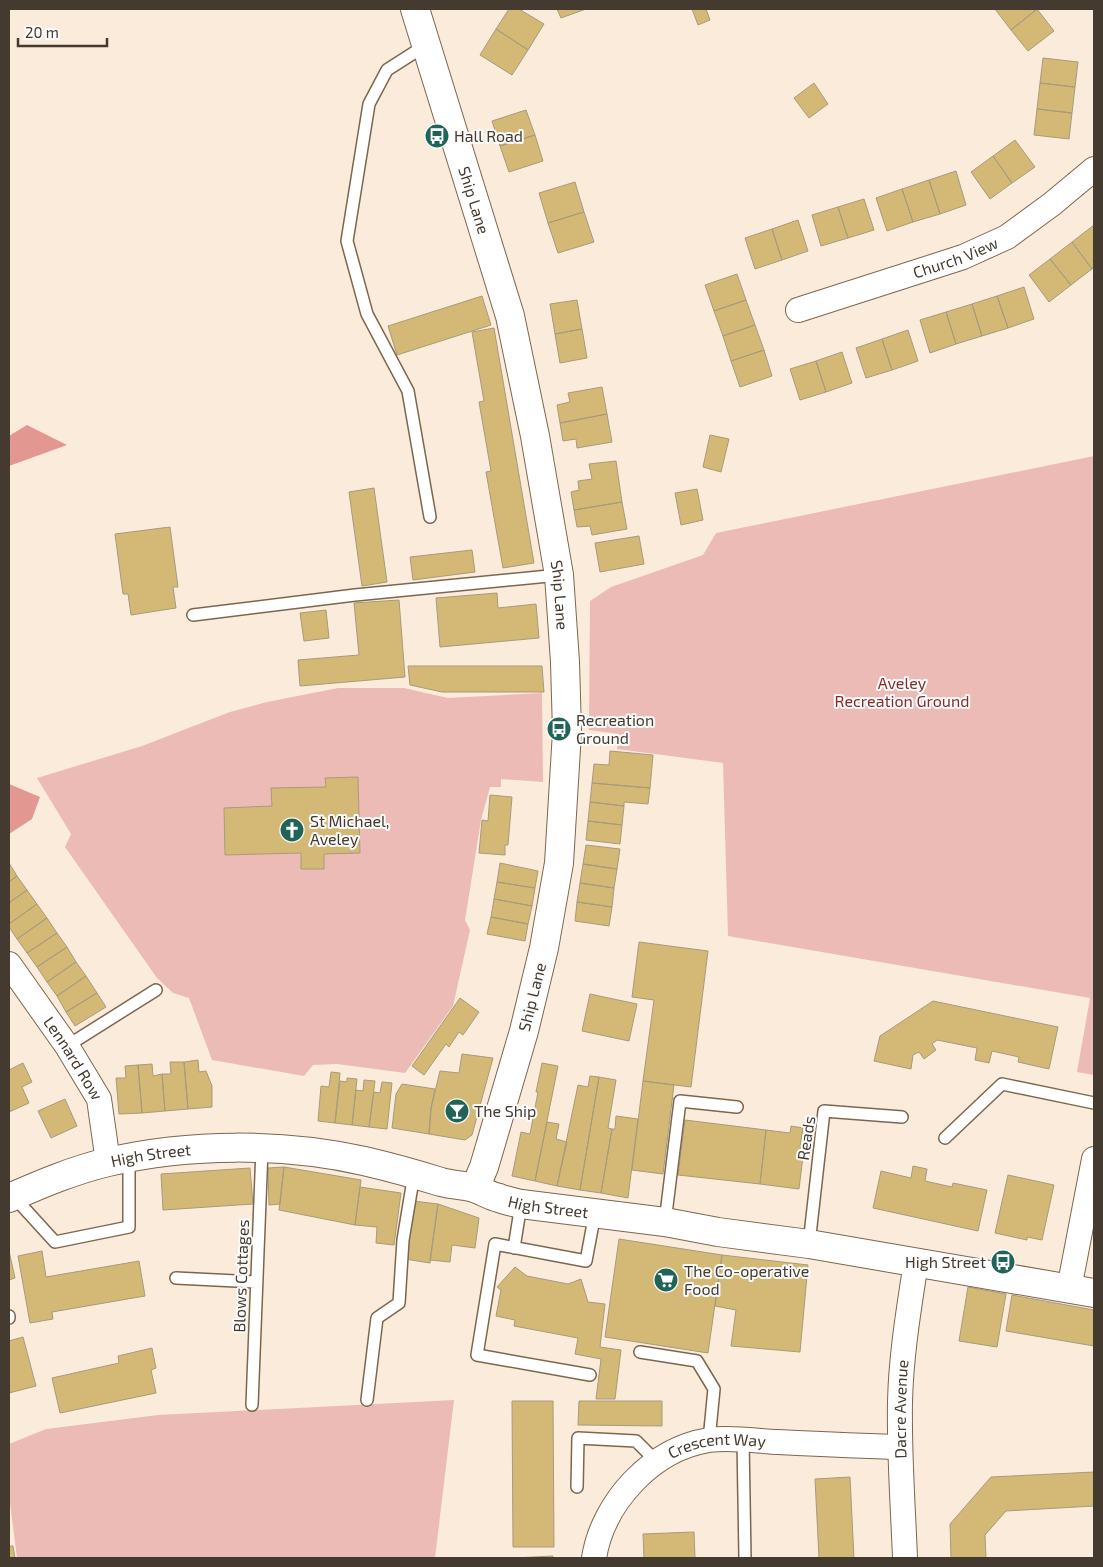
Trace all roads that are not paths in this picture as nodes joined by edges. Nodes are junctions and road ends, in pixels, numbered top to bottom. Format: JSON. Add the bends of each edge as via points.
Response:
{"nodes":[{"id":1,"x":415,"y":9,"type":"edge"},
{"id":2,"x":426,"y":45,"type":"junction"},
{"id":3,"x":1094,"y":170,"type":"edge"},
{"id":4,"x":798,"y":310,"type":"dead end"},
{"id":5,"x":430,"y":517,"type":"dead end"},
{"id":6,"x":559,"y":576,"type":"junction"},
{"id":7,"x":193,"y":615,"type":"dead end"},
{"id":8,"x":9,"y":964,"type":"edge"},
{"id":9,"x":156,"y":990,"type":"dead end"},
{"id":10,"x":67,"y":1046,"type":"junction"},
{"id":11,"x":1094,"y":1103,"type":"edge"},
{"id":12,"x":737,"y":1107,"type":"dead end"},
{"id":13,"x":902,"y":1117,"type":"dead end"},
{"id":14,"x":945,"y":1138,"type":"dead end"},
{"id":15,"x":262,"y":1148,"type":"junction"},
{"id":16,"x":1094,"y":1159,"type":"edge"},
{"id":17,"x":118,"y":1160,"type":"junction"},
{"id":18,"x":414,"y":1173,"type":"junction"},
{"id":19,"x":475,"y":1188,"type":"junction"},
{"id":20,"x":11,"y":1197,"type":"edge"},
{"id":21,"x":521,"y":1204,"type":"junction"},
{"id":22,"x":595,"y":1213,"type":"junction"},
{"id":23,"x":665,"y":1222,"type":"junction"},
{"id":24,"x":809,"y":1244,"type":"junction"},
{"id":25,"x":514,"y":1248,"type":"junction"},
{"id":26,"x":916,"y":1262,"type":"junction"},
{"id":27,"x":176,"y":1278,"type":"dead end"},
{"id":28,"x":257,"y":1282,"type":"junction"},
{"id":29,"x":1082,"y":1291,"type":"edge"},
{"id":30,"x":640,"y":1352,"type":"dead end"},
{"id":31,"x":590,"y":1375,"type":"dead end"},
{"id":32,"x":367,"y":1400,"type":"dead end"},
{"id":33,"x":252,"y":1405,"type":"dead end"},
{"id":34,"x":709,"y":1440,"type":"junction"},
{"id":35,"x":743,"y":1440,"type":"junction"},
{"id":36,"x":900,"y":1447,"type":"junction"},
{"id":37,"x":657,"y":1462,"type":"junction"},
{"id":38,"x":577,"y":1488,"type":"dead end"},
{"id":39,"x":594,"y":1558,"type":"edge"},
{"id":40,"x":745,"y":1558,"type":"edge"},
{"id":41,"x":905,"y":1558,"type":"edge"}],
"edges":[{"from":1,"to":2,"type":"street","name":"Ship Lane"},
{"from":2,"to":5,"type":"lane","via":[[387,70],[369,104],[347,241],[367,314],[408,391]]},
{"from":2,"to":6,"type":"street","name":"Ship Lane","via":[[510,316]]},
{"from":3,"to":4,"type":"street","name":"Church View","via":[[1007,237],[963,257]]},
{"from":6,"to":7,"type":"lane","via":[[355,595]]},
{"from":6,"to":19,"type":"street","name":"Ship Lane","via":[[567,732],[559,863],[544,948],[524,1031]]},
{"from":8,"to":10,"type":"street","name":"Lennard Row"},
{"from":9,"to":10,"type":"lane"},
{"from":10,"to":17,"type":"street","name":"Lennard Row","via":[[99,1099]]},
{"from":11,"to":14,"type":"lane","via":[[1002,1084]]},
{"from":12,"to":23,"type":"lane","via":[[680,1102]]},
{"from":13,"to":24,"type":"lane","name":"Reads","via":[[824,1111]]},
{"from":15,"to":17,"type":"street","name":"High Street","via":[[164,1152]]},
{"from":15,"to":18,"type":"street","name":"High Street","via":[[362,1160]]},
{"from":15,"to":28,"type":"lane","name":"Blows Cottages"},
{"from":16,"to":29,"type":"street"},
{"from":17,"to":20,"type":"street","name":"High Street"},
{"from":17,"to":20,"type":"lane","via":[[130,1227],[55,1242]]},
{"from":18,"to":19,"type":"street","name":"High Street"},
{"from":18,"to":32,"type":"lane","via":[[403,1240],[399,1302],[377,1318]]},
{"from":19,"to":21,"type":"street","name":"High Street","via":[[499,1199]]},
{"from":21,"to":22,"type":"street","name":"High Street"},
{"from":21,"to":25,"type":"lane"},
{"from":22,"to":23,"type":"street","name":"High Street"},
{"from":22,"to":25,"type":"lane","via":[[586,1261]]},
{"from":23,"to":24,"type":"street","name":"High Street"},
{"from":24,"to":26,"type":"street","name":"High Street"},
{"from":25,"to":31,"type":"lane","via":[[495,1244],[477,1355]]},
{"from":26,"to":29,"type":"street","name":"High Street"},
{"from":26,"to":36,"type":"street","name":"Dacre Avenue","via":[[904,1345]]},
{"from":27,"to":28,"type":"lane"},
{"from":28,"to":33,"type":"lane","name":"Blows Cottages"},
{"from":30,"to":34,"type":"lane","via":[[697,1361],[714,1389]]},
{"from":34,"to":35,"type":"street","name":"Crescent Way"},
{"from":34,"to":37,"type":"street","name":"Crescent Way","via":[[681,1449]]},
{"from":35,"to":36,"type":"street","name":"Crescent Way"},
{"from":35,"to":40,"type":"lane"},
{"from":36,"to":41,"type":"street","name":"Dacre Avenue"},
{"from":37,"to":38,"type":"lane","via":[[636,1441],[578,1438]]},
{"from":37,"to":39,"type":"street","name":"Crescent Way","via":[[635,1478],[616,1502],[604,1523]]}]}
